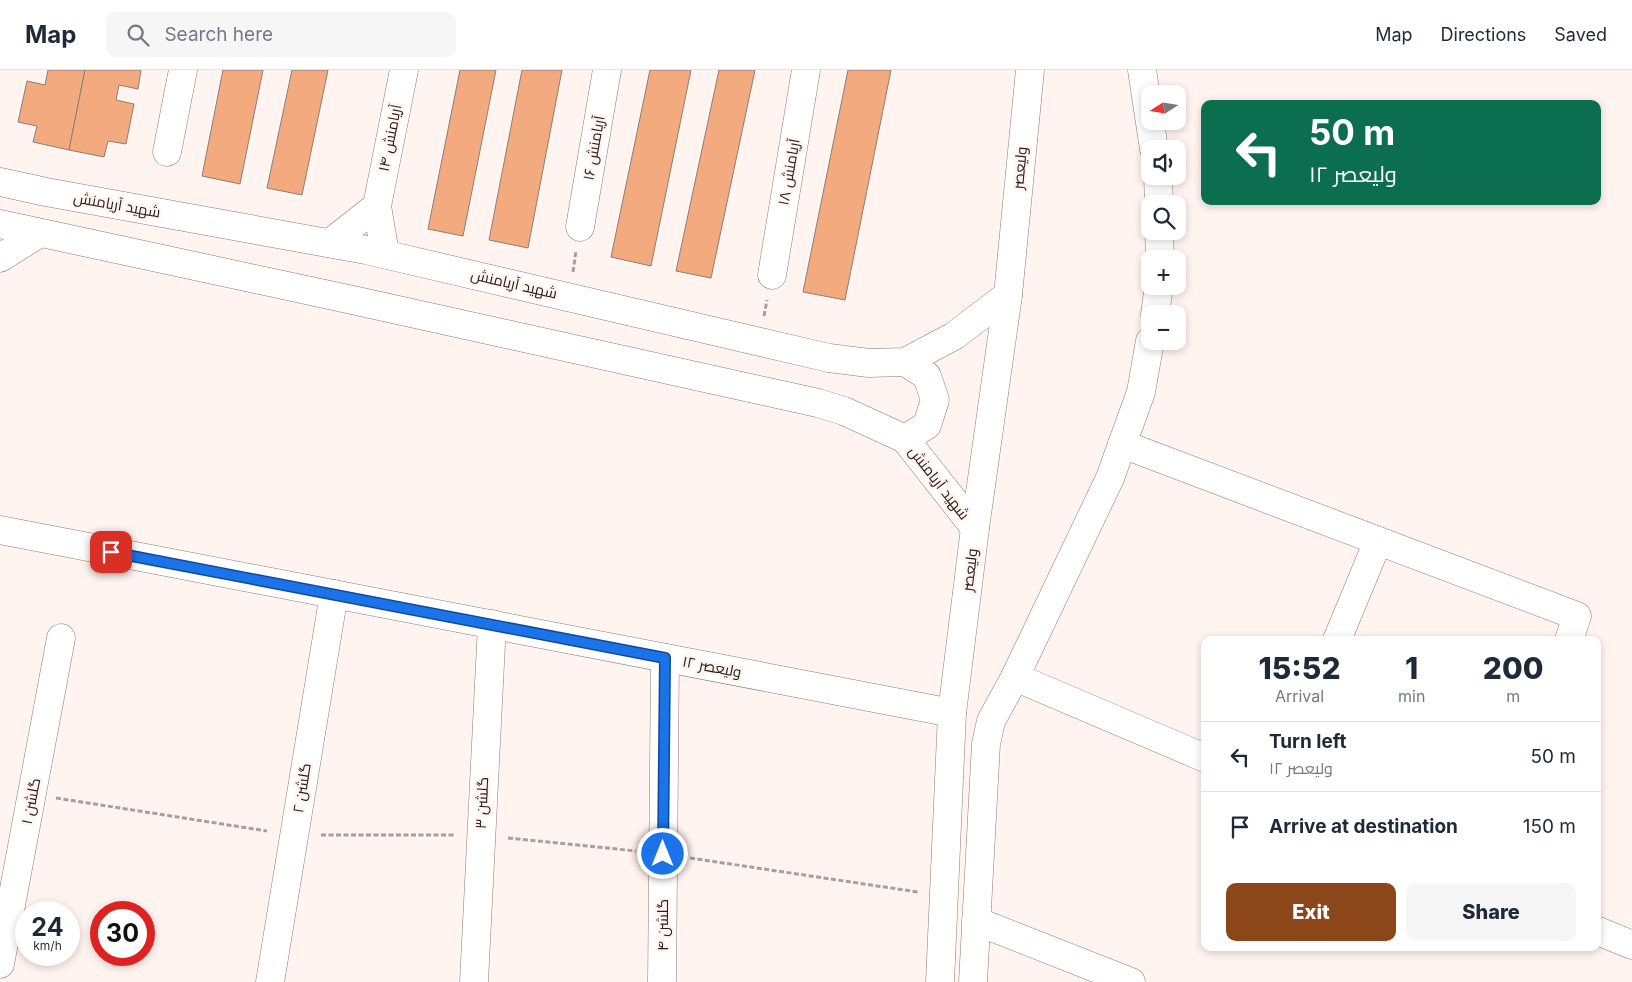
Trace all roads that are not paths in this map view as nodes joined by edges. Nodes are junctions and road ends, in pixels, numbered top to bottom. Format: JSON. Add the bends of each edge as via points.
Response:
{"nodes":[{"id":1,"x":183,"y":70,"type":"edge"},
{"id":2,"x":404,"y":70,"type":"edge"},
{"id":3,"x":607,"y":70,"type":"edge"},
{"id":4,"x":806,"y":70,"type":"edge"},
{"id":5,"x":1030,"y":70,"type":"edge"},
{"id":6,"x":1142,"y":70,"type":"edge"},
{"id":7,"x":1153,"y":140,"type":"edge"},
{"id":8,"x":166,"y":152,"type":"dead end"},
{"id":9,"x":0,"y":182,"type":"edge"},
{"id":10,"x":377,"y":206,"type":"junction"},
{"id":11,"x":0,"y":224,"type":"edge"},
{"id":12,"x":580,"y":227,"type":"road end"},
{"id":13,"x":40,"y":233,"type":"junction"},
{"id":14,"x":330,"y":243,"type":"junction"},
{"id":15,"x":385,"y":254,"type":"junction"},
{"id":16,"x":0,"y":258,"type":"edge"},
{"id":17,"x":772,"y":275,"type":"road end"},
{"id":18,"x":1008,"y":295,"type":"junction"},
{"id":19,"x":1148,"y":350,"type":"edge"},
{"id":20,"x":905,"y":362,"type":"junction"},
{"id":21,"x":905,"y":439,"type":"junction"},
{"id":22,"x":1122,"y":444,"type":"junction"},
{"id":23,"x":975,"y":528,"type":"junction"},
{"id":24,"x":0,"y":530,"type":"edge"},
{"id":25,"x":1378,"y":541,"type":"junction"},
{"id":26,"x":334,"y":594,"type":"junction"},
{"id":27,"x":492,"y":624,"type":"junction"},
{"id":28,"x":1340,"y":636,"type":"edge"},
{"id":29,"x":1570,"y":636,"type":"edge"},
{"id":30,"x":61,"y":638,"type":"dead end"},
{"id":31,"x":665,"y":658,"type":"junction"},
{"id":32,"x":1014,"y":676,"type":"junction"},
{"id":33,"x":952,"y":713,"type":"junction"},
{"id":34,"x":1201,"y":756,"type":"edge"},
{"id":35,"x":976,"y":920,"type":"junction"},
{"id":36,"x":1601,"y":932,"type":"edge"},
{"id":37,"x":1632,"y":945,"type":"edge"},
{"id":38,"x":0,"y":964,"type":"edge"},
{"id":39,"x":270,"y":982,"type":"edge"},
{"id":40,"x":474,"y":982,"type":"edge"},
{"id":41,"x":662,"y":982,"type":"edge"},
{"id":42,"x":940,"y":982,"type":"edge"},
{"id":43,"x":973,"y":982,"type":"edge"},
{"id":44,"x":1131,"y":982,"type":"edge"}],
"edges":[{"from":1,"to":8,"type":"street"},
{"from":2,"to":10,"type":"street","name":"آریامنش ۱۴"},
{"from":3,"to":12,"type":"street","name":"آریامنش ۱۶"},
{"from":4,"to":17,"type":"street","name":"آریامنش ۱۸"},
{"from":5,"to":18,"type":"street","name":"ولیعصر"},
{"from":6,"to":7,"type":"street"},
{"from":9,"to":14,"type":"street","name":"شهید آریامنش"},
{"from":10,"to":14,"type":"street"},
{"from":10,"to":15,"type":"street","name":"آریامنش ۱۴"},
{"from":11,"to":13,"type":"street","name":"شهید آریامنش"},
{"from":13,"to":16,"type":"street"},
{"from":13,"to":21,"type":"street","name":"شهید آریامنش","via":[[818,403],[844,411]]},
{"from":14,"to":15,"type":"street","name":"شهید آریامنش"},
{"from":15,"to":20,"type":"street","name":"شهید آریامنش","via":[[830,358],[869,363]]},
{"from":18,"to":20,"type":"street","name":"شهید آریامنش","via":[[954,336]]},
{"from":18,"to":23,"type":"street","name":"ولیعصر"},
{"from":19,"to":22,"type":"street","via":[[1141,392]]},
{"from":20,"to":21,"type":"street","via":[[927,376],[936,400],[927,425]]},
{"from":21,"to":23,"type":"street","name":"شهید آریامنش"},
{"from":22,"to":25,"type":"street"},
{"from":22,"to":32,"type":"street","via":[[1110,478]]},
{"from":23,"to":33,"type":"street","name":"ولیعصر"},
{"from":24,"to":26,"type":"street","name":"ولیعصر ۱۲"},
{"from":25,"to":28,"type":"street"},
{"from":25,"to":29,"type":"street","via":[[1577,616]]},
{"from":26,"to":27,"type":"street","name":"ولیعصر ۱۲"},
{"from":26,"to":39,"type":"street","name":"گلشن ۲"},
{"from":27,"to":31,"type":"street","name":"ولیعصر ۱۲"},
{"from":27,"to":40,"type":"street","name":"گلشن ۳"},
{"from":30,"to":38,"type":"street","name":"گلشن ۱"},
{"from":31,"to":33,"type":"street","name":"ولیعصر ۱۲"},
{"from":31,"to":41,"type":"street","name":"گلشن ۴"},
{"from":32,"to":34,"type":"street"},
{"from":32,"to":35,"type":"street","via":[[991,721],[986,744]]},
{"from":33,"to":42,"type":"street","name":"ولیعصر"},
{"from":35,"to":43,"type":"street"},
{"from":35,"to":44,"type":"street"},
{"from":36,"to":37,"type":"street"}]}
